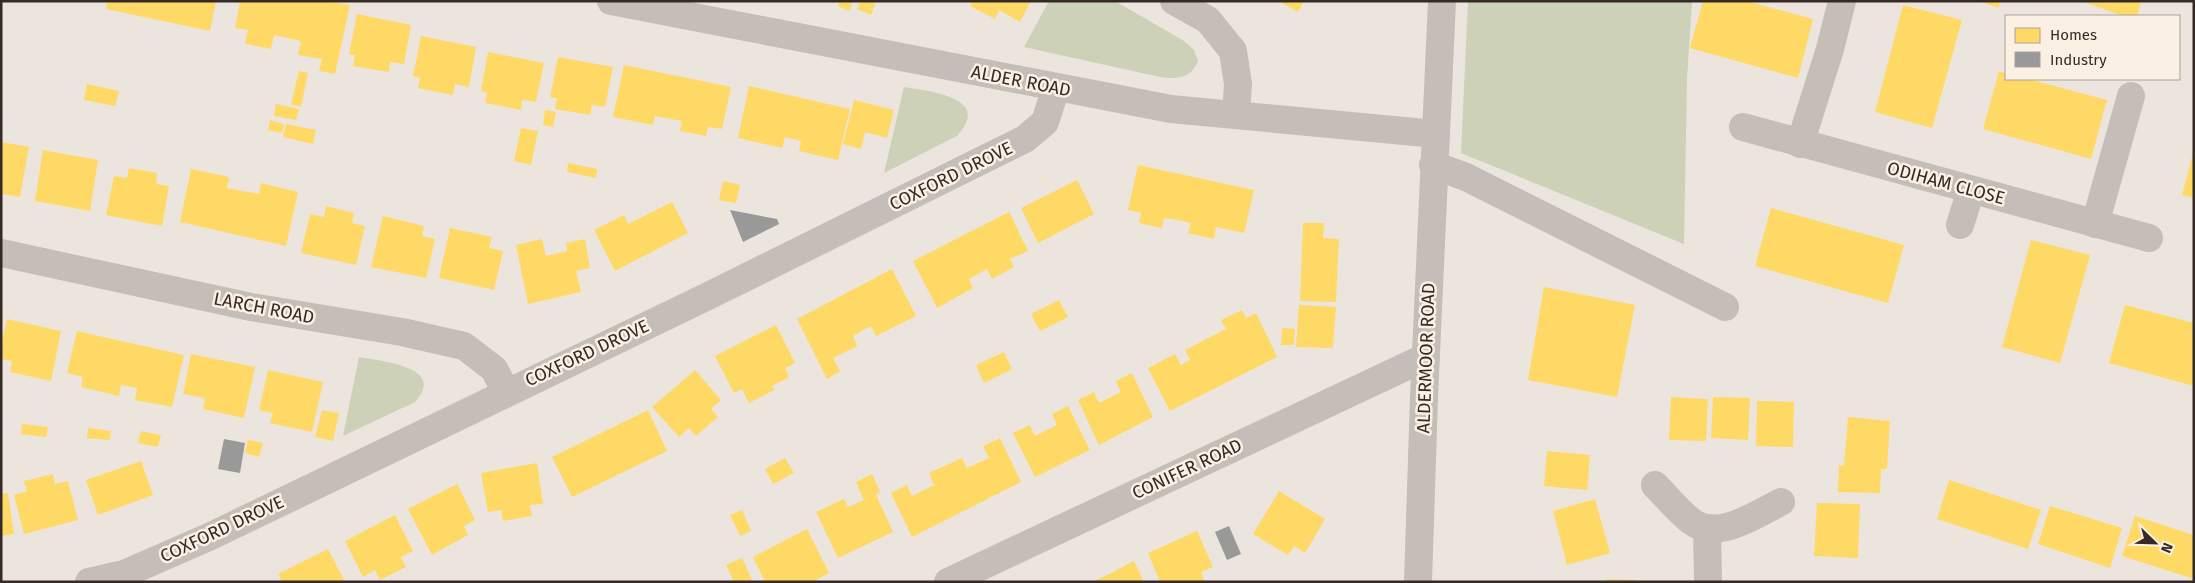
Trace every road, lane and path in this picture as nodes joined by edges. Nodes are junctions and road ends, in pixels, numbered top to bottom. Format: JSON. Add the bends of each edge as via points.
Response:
{"nodes":[{"id":1,"x":611,"y":1,"type":"edge"},
{"id":2,"x":1174,"y":1,"type":"edge"},
{"id":3,"x":1442,"y":1,"type":"edge"},
{"id":4,"x":1842,"y":1,"type":"edge"},
{"id":5,"x":1056,"y":88,"type":"junction"},
{"id":6,"x":2131,"y":96,"type":"dead end"},
{"id":7,"x":1236,"y":114,"type":"junction"},
{"id":8,"x":1742,"y":127,"type":"dead end"},
{"id":9,"x":1436,"y":134,"type":"junction"},
{"id":10,"x":1800,"y":144,"type":"junction"},
{"id":11,"x":1433,"y":165,"type":"junction"},
{"id":12,"x":1971,"y":190,"type":"junction"},
{"id":13,"x":2095,"y":224,"type":"junction"},
{"id":14,"x":1960,"y":225,"type":"dead end"},
{"id":15,"x":2149,"y":238,"type":"dead end"},
{"id":16,"x":1,"y":253,"type":"edge"},
{"id":17,"x":1725,"y":307,"type":"dead end"},
{"id":18,"x":1426,"y":357,"type":"junction"},
{"id":19,"x":506,"y":392,"type":"junction"},
{"id":20,"x":1655,"y":485,"type":"dead end"},
{"id":21,"x":1781,"y":502,"type":"dead end"},
{"id":22,"x":1707,"y":528,"type":"junction"},
{"id":23,"x":88,"y":582,"type":"edge"},
{"id":24,"x":948,"y":582,"type":"edge"},
{"id":25,"x":1418,"y":582,"type":"edge"},
{"id":26,"x":1708,"y":582,"type":"edge"}],
"edges":[{"from":1,"to":5,"type":"street","name":"ALDER ROAD"},
{"from":2,"to":7,"type":"street","via":[[1208,20],[1233,51],[1238,84]]},
{"from":3,"to":9,"type":"street","name":"ALDERMOOR ROAD"},
{"from":4,"to":10,"type":"street"},
{"from":5,"to":7,"type":"street","name":"ALDER ROAD","via":[[1171,109]]},
{"from":5,"to":19,"type":"street","name":"COXFORD DROVE","via":[[1045,122],[1025,139]]},
{"from":6,"to":13,"type":"street"},
{"from":7,"to":9,"type":"street","name":"ALDER ROAD"},
{"from":8,"to":10,"type":"street","name":"ODIHAM CLOSE"},
{"from":9,"to":11,"type":"street","name":"ALDERMOOR ROAD"},
{"from":10,"to":12,"type":"street","name":"ODIHAM CLOSE"},
{"from":11,"to":17,"type":"street","via":[[1474,181]]},
{"from":11,"to":18,"type":"street","name":"ALDERMOOR ROAD"},
{"from":12,"to":13,"type":"street","name":"ODIHAM CLOSE"},
{"from":12,"to":14,"type":"street"},
{"from":13,"to":15,"type":"street","name":"ODIHAM CLOSE"},
{"from":16,"to":19,"type":"street","name":"LARCH ROAD","via":[[251,307],[402,332],[464,346],[494,369]]},
{"from":18,"to":24,"type":"street","name":"CONIFER ROAD"},
{"from":18,"to":25,"type":"street","name":"ALDERMOOR ROAD"},
{"from":19,"to":23,"type":"street","name":"COXFORD DROVE","via":[[211,536],[124,574]]},
{"from":20,"to":22,"type":"street","via":[[1690,520]]},
{"from":21,"to":22,"type":"street","via":[[1726,527]]},
{"from":22,"to":26,"type":"street"}]}
